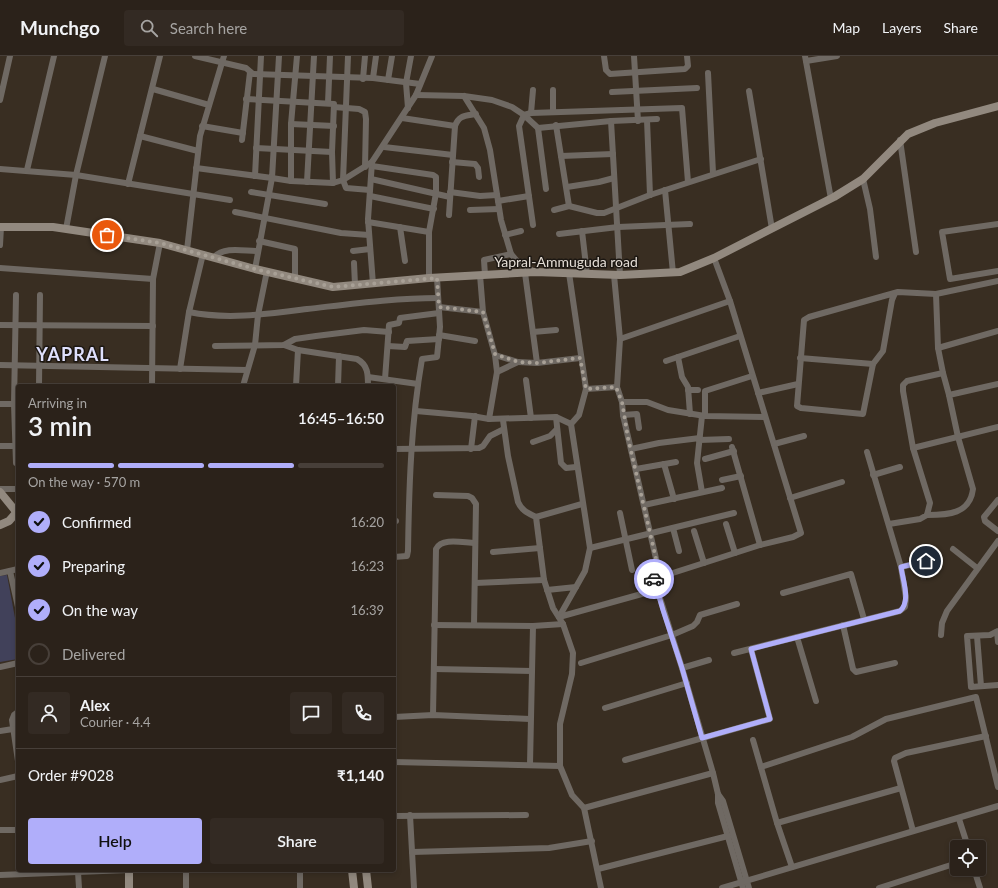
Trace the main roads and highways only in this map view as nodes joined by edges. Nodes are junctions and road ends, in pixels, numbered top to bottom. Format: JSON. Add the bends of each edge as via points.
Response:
{"nodes":[{"id":1,"x":998,"y":106,"type":"edge"},
{"id":2,"x":0,"y":227,"type":"edge"},
{"id":3,"x":0,"y":492,"type":"edge"},
{"id":4,"x":16,"y":512,"type":"edge"},
{"id":5,"x":16,"y":514,"type":"edge"},
{"id":6,"x":0,"y":525,"type":"edge"},
{"id":7,"x":129,"y":872,"type":"edge"},
{"id":8,"x":352,"y":872,"type":"edge"},
{"id":9,"x":366,"y":872,"type":"edge"},
{"id":10,"x":129,"y":888,"type":"edge"},
{"id":11,"x":354,"y":888,"type":"edge"},
{"id":12,"x":368,"y":888,"type":"edge"}],
"edges":[{"from":1,"to":2,"type":"main road","name":"Yapral-Ammuguda road","via":[[935,122],[908,134],[863,179],[831,199],[772,230],[680,272],[617,275],[525,272],[333,287],[160,243],[53,227]]},
{"from":3,"to":4,"type":"main road"},
{"from":5,"to":6,"type":"main road"},
{"from":7,"to":10,"type":"main road"},
{"from":8,"to":11,"type":"main road"},
{"from":9,"to":12,"type":"main road"}]}
